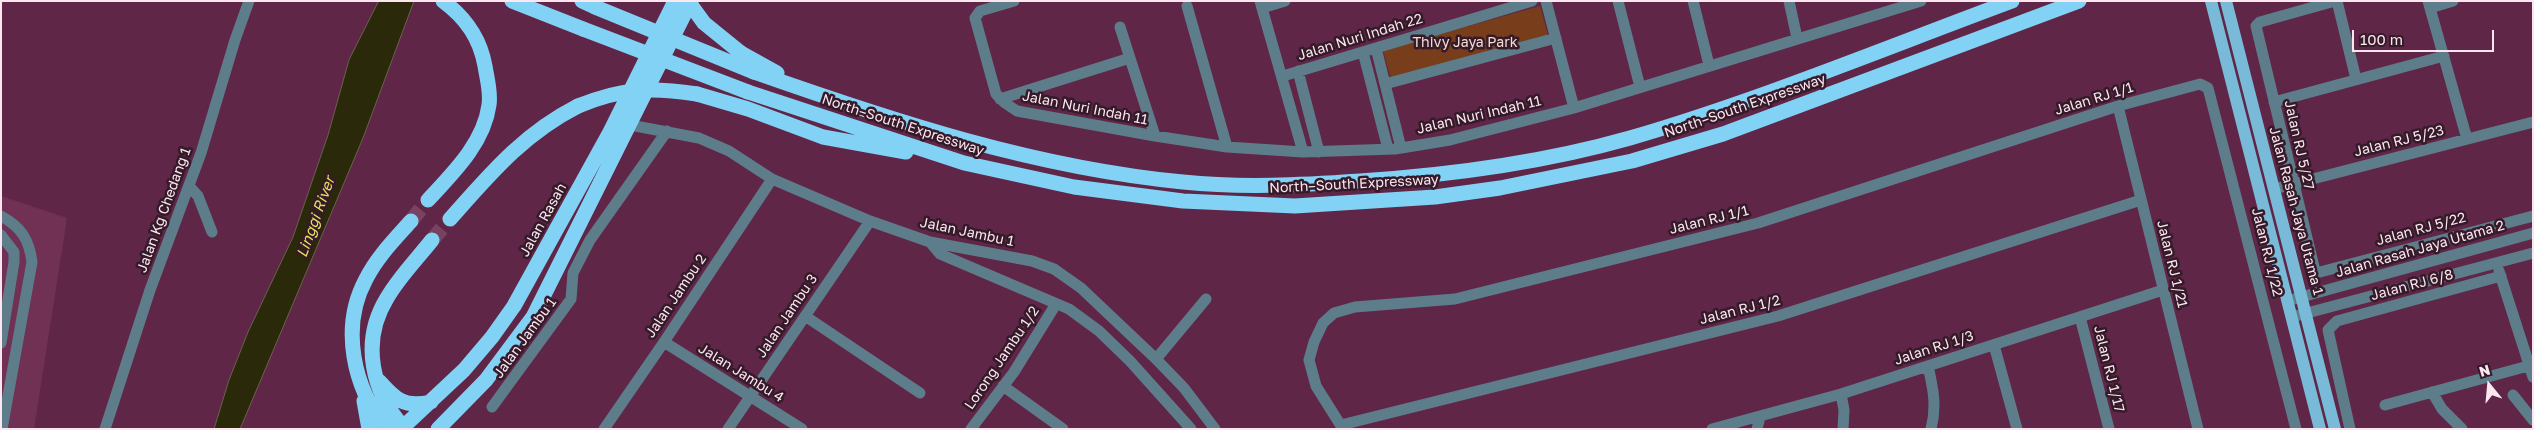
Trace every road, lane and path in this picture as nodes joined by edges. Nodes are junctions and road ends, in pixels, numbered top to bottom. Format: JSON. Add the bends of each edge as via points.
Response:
{"nodes":[{"id":1,"x":249,"y":1,"type":"edge"},
{"id":2,"x":443,"y":1,"type":"edge"},
{"id":3,"x":512,"y":1,"type":"edge"},
{"id":4,"x":675,"y":1,"type":"edge"},
{"id":5,"x":689,"y":1,"type":"edge"},
{"id":6,"x":1014,"y":1,"type":"edge"},
{"id":7,"x":1285,"y":1,"type":"edge"},
{"id":8,"x":1532,"y":1,"type":"edge"},
{"id":9,"x":1546,"y":1,"type":"edge"},
{"id":10,"x":1618,"y":1,"type":"edge"},
{"id":11,"x":1693,"y":1,"type":"edge"},
{"id":12,"x":1789,"y":1,"type":"edge"},
{"id":13,"x":1921,"y":1,"type":"edge"},
{"id":14,"x":2012,"y":1,"type":"edge"},
{"id":15,"x":2079,"y":1,"type":"edge"},
{"id":16,"x":2336,"y":1,"type":"edge"},
{"id":17,"x":2453,"y":1,"type":"edge"},
{"id":18,"x":588,"y":4,"type":"edge"},
{"id":19,"x":2212,"y":4,"type":"edge"},
{"id":20,"x":2226,"y":4,"type":"edge"},
{"id":21,"x":1261,"y":5,"type":"edge"},
{"id":22,"x":2429,"y":5,"type":"edge"},
{"id":23,"x":1187,"y":6,"type":"dead end"},
{"id":24,"x":1120,"y":27,"type":"dead end"},
{"id":25,"x":1556,"y":38,"type":"junction"},
{"id":26,"x":1797,"y":38,"type":"junction"},
{"id":27,"x":1376,"y":48,"type":"junction"},
{"id":28,"x":1363,"y":52,"type":"junction"},
{"id":29,"x":2444,"y":56,"type":"junction"},
{"id":30,"x":1130,"y":58,"type":"junction"},
{"id":31,"x":1709,"y":65,"type":"junction"},
{"id":32,"x":1298,"y":71,"type":"junction"},
{"id":33,"x":1283,"y":76,"type":"junction"},
{"id":34,"x":2356,"y":79,"type":"junction"},
{"id":35,"x":1385,"y":84,"type":"junction"},
{"id":36,"x":2204,"y":85,"type":"joint"},
{"id":37,"x":1640,"y":87,"type":"junction"},
{"id":38,"x":1000,"y":99,"type":"junction"},
{"id":39,"x":2274,"y":102,"type":"junction"},
{"id":40,"x":840,"y":103,"type":"junction"},
{"id":41,"x":2118,"y":106,"type":"junction"},
{"id":42,"x":1574,"y":108,"type":"junction"},
{"id":43,"x":2533,"y":122,"type":"edge"},
{"id":44,"x":630,"y":125,"type":"junction"},
{"id":45,"x":667,"y":131,"type":"junction"},
{"id":46,"x":1155,"y":136,"type":"junction"},
{"id":47,"x":2467,"y":139,"type":"junction"},
{"id":48,"x":1228,"y":147,"type":"junction"},
{"id":49,"x":1401,"y":148,"type":"junction"},
{"id":50,"x":1388,"y":149,"type":"junction"},
{"id":51,"x":1303,"y":152,"type":"junction"},
{"id":52,"x":1319,"y":152,"type":"junction"},
{"id":53,"x":964,"y":163,"type":"junction"},
{"id":54,"x":772,"y":179,"type":"junction"},
{"id":55,"x":2292,"y":184,"type":"junction"},
{"id":56,"x":189,"y":186,"type":"junction"},
{"id":57,"x":2274,"y":189,"type":"junction"},
{"id":58,"x":428,"y":200,"type":"tunnel mouth"},
{"id":59,"x":2141,"y":200,"type":"junction"},
{"id":60,"x":1,"y":216,"type":"edge"},
{"id":61,"x":2533,"y":216,"type":"edge"},
{"id":62,"x":450,"y":219,"type":"tunnel mouth"},
{"id":63,"x":411,"y":221,"type":"tunnel mouth"},
{"id":64,"x":870,"y":221,"type":"junction"},
{"id":65,"x":212,"y":232,"type":"dead end"},
{"id":66,"x":2533,"y":233,"type":"edge"},
{"id":67,"x":1,"y":235,"type":"edge"},
{"id":68,"x":432,"y":240,"type":"tunnel mouth"},
{"id":69,"x":930,"y":242,"type":"junction"},
{"id":70,"x":2490,"y":245,"type":"junction"},
{"id":71,"x":2533,"y":253,"type":"edge"},
{"id":72,"x":2496,"y":262,"type":"junction"},
{"id":73,"x":2317,"y":272,"type":"joint"},
{"id":74,"x":2501,"y":276,"type":"junction"},
{"id":75,"x":2163,"y":290,"type":"junction"},
{"id":76,"x":2303,"y":297,"type":"junction"},
{"id":77,"x":1206,"y":299,"type":"dead end"},
{"id":78,"x":2287,"y":301,"type":"junction"},
{"id":79,"x":1056,"y":304,"type":"junction"},
{"id":80,"x":2307,"y":313,"type":"junction"},
{"id":81,"x":806,"y":316,"type":"junction"},
{"id":82,"x":2080,"y":317,"type":"junction"},
{"id":83,"x":2292,"y":317,"type":"junction"},
{"id":84,"x":664,"y":342,"type":"junction"},
{"id":85,"x":1,"y":343,"type":"edge"},
{"id":86,"x":1994,"y":345,"type":"junction"},
{"id":87,"x":1156,"y":359,"type":"junction"},
{"id":88,"x":1928,"y":366,"type":"junction"},
{"id":89,"x":2530,"y":372,"type":"edge"},
{"id":90,"x":374,"y":374,"type":"junction"},
{"id":91,"x":1004,"y":386,"type":"junction"},
{"id":92,"x":362,"y":391,"type":"junction"},
{"id":93,"x":2432,"y":392,"type":"junction"},
{"id":94,"x":920,"y":393,"type":"dead end"},
{"id":95,"x":1841,"y":394,"type":"junction"},
{"id":96,"x":2512,"y":395,"type":"dead end"},
{"id":97,"x":750,"y":396,"type":"junction"},
{"id":98,"x":431,"y":402,"type":"junction"},
{"id":99,"x":2385,"y":405,"type":"dead end"},
{"id":100,"x":492,"y":407,"type":"dead end"},
{"id":101,"x":1760,"y":417,"type":"junction"},
{"id":102,"x":2533,"y":420,"type":"edge"},
{"id":103,"x":1342,"y":427,"type":"edge"},
{"id":104,"x":403,"y":428,"type":"edge"},
{"id":105,"x":2,"y":429,"type":"edge"},
{"id":106,"x":105,"y":429,"type":"edge"},
{"id":107,"x":369,"y":429,"type":"edge"},
{"id":108,"x":387,"y":429,"type":"edge"},
{"id":109,"x":438,"y":429,"type":"edge"},
{"id":110,"x":604,"y":429,"type":"edge"},
{"id":111,"x":728,"y":429,"type":"edge"},
{"id":112,"x":802,"y":429,"type":"edge"},
{"id":113,"x":971,"y":429,"type":"edge"},
{"id":114,"x":1063,"y":429,"type":"edge"},
{"id":115,"x":1191,"y":429,"type":"edge"},
{"id":116,"x":1215,"y":429,"type":"edge"},
{"id":117,"x":1712,"y":429,"type":"edge"},
{"id":118,"x":1756,"y":429,"type":"edge"},
{"id":119,"x":1843,"y":429,"type":"edge"},
{"id":120,"x":1931,"y":429,"type":"edge"},
{"id":121,"x":2017,"y":429,"type":"edge"},
{"id":122,"x":2109,"y":429,"type":"edge"},
{"id":123,"x":2198,"y":429,"type":"edge"},
{"id":124,"x":2296,"y":429,"type":"edge"},
{"id":125,"x":2320,"y":429,"type":"edge"},
{"id":126,"x":2335,"y":429,"type":"edge"},
{"id":127,"x":2350,"y":429,"type":"edge"},
{"id":128,"x":2462,"y":429,"type":"edge"}],
"edges":[{"from":1,"to":56,"type":"street","name":"Jalan Kg Chedang 1"},
{"from":2,"to":58,"type":"highway","via":[[468,22],[482,48],[489,105],[470,151]]},
{"from":3,"to":53,"type":"highway","name":"North–South Expressway","bridge":true,"via":[[748,92]]},
{"from":4,"to":98,"type":"highway","name":"Jalan Rasah","via":[[609,134],[514,306],[464,370]]},
{"from":5,"to":40,"type":"highway","bridge":true,"via":[[704,23],[741,53]]},
{"from":5,"to":44,"type":"highway"},
{"from":6,"to":38,"type":"street","via":[[980,11],[975,18]]},
{"from":7,"to":21,"type":"street"},
{"from":8,"to":27,"type":"street","name":"Jalan Nuri Indah 22"},
{"from":9,"to":25,"type":"street"},
{"from":10,"to":37,"type":"street"},
{"from":11,"to":31,"type":"street"},
{"from":12,"to":26,"type":"street"},
{"from":13,"to":26,"type":"street","name":"Jalan Nuri Indah 11"},
{"from":14,"to":40,"type":"highway","name":"North–South Expressway","via":[[1725,108],[1628,139],[1501,166],[1433,176],[1293,186],[1184,182],[1077,166],[981,144]]},
{"from":15,"to":53,"type":"highway","name":"North–South Expressway","via":[[1722,134],[1632,161],[1500,188],[1435,197],[1295,206],[1183,201],[1074,187]]},
{"from":16,"to":34,"type":"street"},
{"from":16,"to":39,"type":"street","name":"Jalan RJ 5/27","via":[[2256,24]]},
{"from":17,"to":22,"type":"street"},
{"from":18,"to":40,"type":"highway","name":"North–South Expressway","bridge":true,"via":[[754,72]]},
{"from":19,"to":78,"type":"main road"},
{"from":20,"to":57,"type":"main road","name":"Jalan Rasah Jaya Utama 1"},
{"from":21,"to":33,"type":"street"},
{"from":22,"to":29,"type":"street"},
{"from":23,"to":48,"type":"street"},
{"from":24,"to":30,"type":"street"},
{"from":25,"to":35,"type":"street"},
{"from":25,"to":42,"type":"street"},
{"from":26,"to":31,"type":"street","name":"Jalan Nuri Indah 11"},
{"from":27,"to":28,"type":"street","name":"Jalan Nuri Indah 22"},
{"from":27,"to":35,"type":"street"},
{"from":28,"to":32,"type":"street","name":"Jalan Nuri Indah 22"},
{"from":28,"to":50,"type":"street"},
{"from":29,"to":34,"type":"street"},
{"from":29,"to":47,"type":"street"},
{"from":30,"to":38,"type":"street"},
{"from":30,"to":46,"type":"street"},
{"from":31,"to":37,"type":"street","name":"Jalan Nuri Indah 11"},
{"from":32,"to":33,"type":"street","name":"Jalan Nuri Indah 22"},
{"from":32,"to":52,"type":"street"},
{"from":33,"to":51,"type":"street"},
{"from":34,"to":39,"type":"street"},
{"from":35,"to":49,"type":"street"},
{"from":36,"to":41,"type":"street","name":"Jalan RJ 1/1","via":[[2195,84]]},
{"from":36,"to":124,"type":"street","name":"Jalan RJ 1/22","via":[[2208,88]]},
{"from":37,"to":42,"type":"street","name":"Jalan Nuri Indah 11"},
{"from":38,"to":46,"type":"street","name":"Jalan Nuri Indah 11","via":[[1017,111]]},
{"from":39,"to":55,"type":"street","name":"Jalan RJ 5/27"},
{"from":41,"to":59,"type":"street","name":"Jalan RJ 1/21"},
{"from":41,"to":103,"type":"street","name":"Jalan RJ 1/1","via":[[1758,223],[1455,299],[1355,307],[1334,313],[1323,322],[1309,360],[1316,386]]},
{"from":42,"to":49,"type":"street","name":"Jalan Nuri Indah 11","via":[[1450,140]]},
{"from":43,"to":47,"type":"street","name":"Jalan RJ 5/23"},
{"from":44,"to":45,"type":"street","name":"Jalan Jambu 1"},
{"from":44,"to":109,"type":"highway","via":[[534,318],[486,380]]},
{"from":45,"to":54,"type":"street","name":"Jalan Jambu 1","via":[[699,138],[729,151]]},
{"from":45,"to":100,"type":"street","name":"Jalan Jambu 1","via":[[590,240],[574,273],[571,300]]},
{"from":46,"to":48,"type":"street","name":"Jalan Nuri Indah 11"},
{"from":47,"to":55,"type":"street","name":"Jalan RJ 5/23"},
{"from":48,"to":51,"type":"street","name":"Jalan Nuri Indah 11"},
{"from":49,"to":50,"type":"street","name":"Jalan Nuri Indah 11"},
{"from":50,"to":52,"type":"street","name":"Jalan Nuri Indah 11"},
{"from":51,"to":52,"type":"street","name":"Jalan Nuri Indah 11"},
{"from":53,"to":62,"type":"highway","bridge":true,"via":[[823,137],[697,94],[643,89],[598,98],[546,123],[518,146]]},
{"from":54,"to":64,"type":"street","name":"Jalan Jambu 1"},
{"from":54,"to":84,"type":"street","name":"Jalan Jambu 2"},
{"from":55,"to":57,"type":"street","name":"Jalan RJ 5/23"},
{"from":55,"to":73,"type":"street","name":"Jalan RJ 5/27","via":[[2313,268]]},
{"from":56,"to":65,"type":"street","via":[[198,196]]},
{"from":56,"to":106,"type":"street","name":"Jalan Kg Chedang 1","via":[[150,290]]},
{"from":57,"to":76,"type":"main road","name":"Jalan Rasah Jaya Utama 1"},
{"from":59,"to":75,"type":"street","name":"Jalan RJ 1/21"},
{"from":59,"to":103,"type":"street","name":"Jalan RJ 1/2","via":[[1778,316]]},
{"from":60,"to":105,"type":"street","via":[[23,232],[32,262]]},
{"from":61,"to":73,"type":"street","name":"Jalan RJ 5/22"},
{"from":63,"to":92,"type":"highway","via":[[376,262],[357,299],[352,351]]},
{"from":64,"to":69,"type":"street","name":"Jalan Jambu 1"},
{"from":64,"to":81,"type":"street","name":"Jalan Jambu 3"},
{"from":66,"to":70,"type":"street","name":"Jalan Rasah Jaya Utama 2"},
{"from":67,"to":85,"type":"street","via":[[14,252]]},
{"from":68,"to":90,"type":"highway","via":[[387,296],[378,314],[372,339]]},
{"from":69,"to":79,"type":"street","via":[[940,254]]},
{"from":69,"to":87,"type":"street","name":"Jalan Jambu 1","via":[[1032,261],[1054,269],[1081,288]]},
{"from":70,"to":72,"type":"street"},
{"from":70,"to":76,"type":"street","name":"Jalan Rasah Jaya Utama 2"},
{"from":71,"to":72,"type":"street"},
{"from":72,"to":74,"type":"street"},
{"from":72,"to":80,"type":"street"},
{"from":74,"to":89,"type":"street"},
{"from":74,"to":127,"type":"street","name":"Jalan RJ 6/8","via":[[2332,325],[2328,330]]},
{"from":75,"to":82,"type":"street","name":"Jalan RJ 1/3"},
{"from":75,"to":123,"type":"street","name":"Jalan RJ 1/21"},
{"from":76,"to":78,"type":"street","name":"Jalan Rasah Jaya Utama 2"},
{"from":76,"to":80,"type":"main road","name":"Jalan Rasah Jaya Utama 1"},
{"from":77,"to":87,"type":"street"},
{"from":78,"to":83,"type":"main road"},
{"from":79,"to":91,"type":"street","name":"Lorong Jambu 1/2"},
{"from":79,"to":115,"type":"street","via":[[1100,331]]},
{"from":80,"to":83,"type":"street"},
{"from":80,"to":126,"type":"main road","name":"Jalan Rasah Jaya Utama 1"},
{"from":81,"to":94,"type":"street"},
{"from":81,"to":97,"type":"street","name":"Jalan Jambu 3"},
{"from":82,"to":86,"type":"street","name":"Jalan RJ 1/3"},
{"from":82,"to":122,"type":"street","name":"Jalan RJ 1/17"},
{"from":83,"to":125,"type":"main road"},
{"from":84,"to":97,"type":"street","name":"Jalan Jambu 4"},
{"from":84,"to":110,"type":"street","name":"Jalan Jambu 2"},
{"from":86,"to":88,"type":"street","name":"Jalan RJ 1/3"},
{"from":86,"to":121,"type":"street"},
{"from":87,"to":116,"type":"street","name":"Jalan Jambu 1","via":[[1184,388]]},
{"from":88,"to":95,"type":"street","name":"Jalan RJ 1/3"},
{"from":88,"to":120,"type":"street","via":[[1934,393]]},
{"from":89,"to":93,"type":"street"},
{"from":90,"to":98,"type":"highway","via":[[399,400],[417,405]]},
{"from":90,"to":104,"type":"highway","via":[[384,401]]},
{"from":91,"to":113,"type":"street","name":"Lorong Jambu 1/2"},
{"from":91,"to":114,"type":"street"},
{"from":92,"to":107,"type":"highway"},
{"from":92,"to":108,"type":"highway"},
{"from":93,"to":99,"type":"street"},
{"from":93,"to":128,"type":"street","via":[[2442,410]]},
{"from":95,"to":101,"type":"street","name":"Jalan RJ 1/3"},
{"from":95,"to":119,"type":"street"},
{"from":96,"to":102,"type":"street"},
{"from":97,"to":111,"type":"street","name":"Jalan Jambu 3"},
{"from":97,"to":112,"type":"street","name":"Jalan Jambu 4"},
{"from":98,"to":104,"type":"highway","name":"Jalan Rasah"},
{"from":101,"to":117,"type":"street","name":"Jalan RJ 1/3"},
{"from":101,"to":118,"type":"street"}]}
